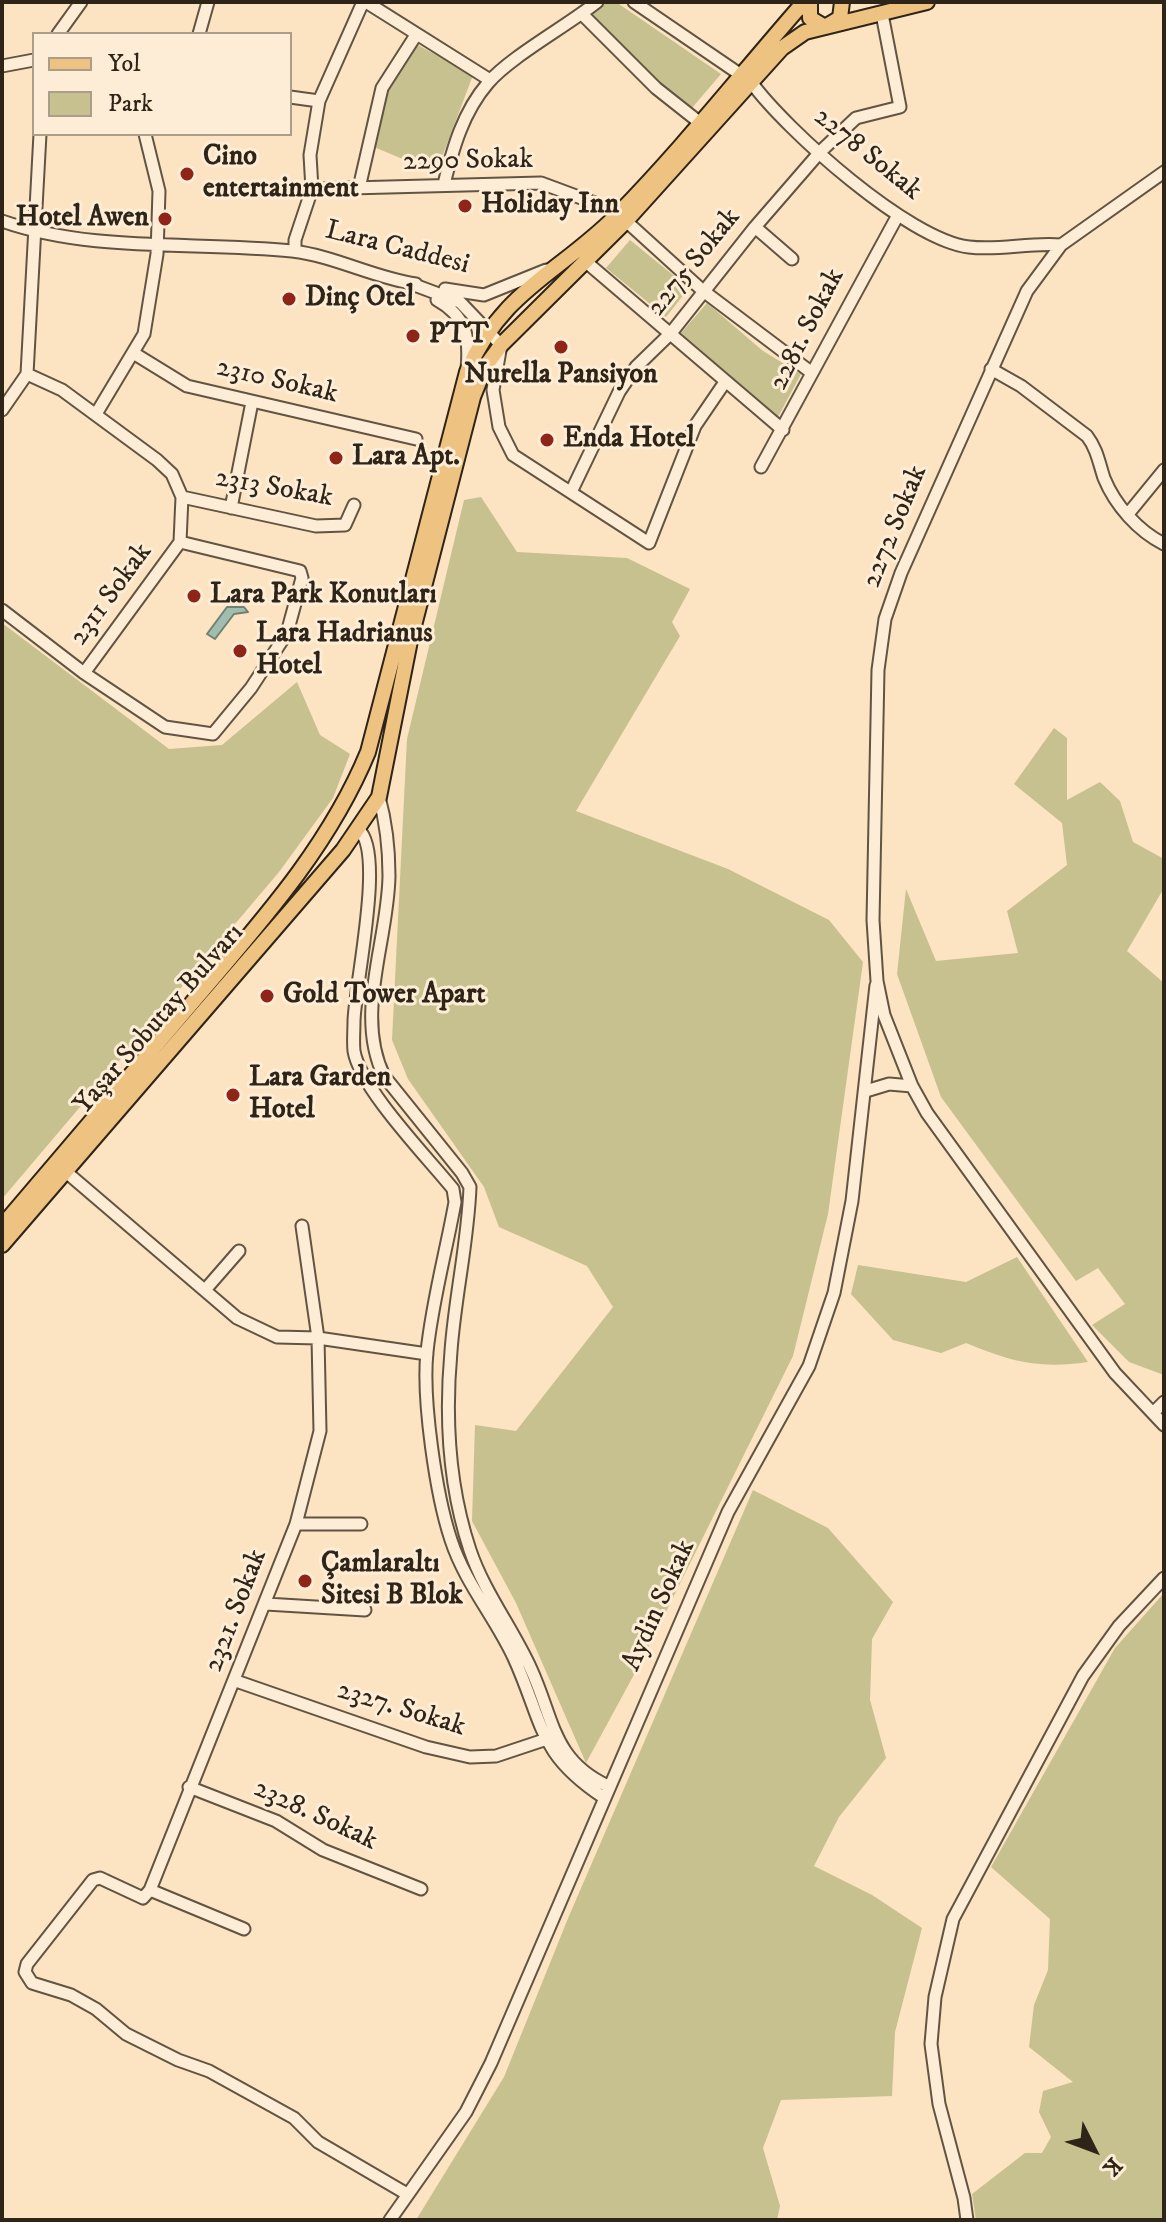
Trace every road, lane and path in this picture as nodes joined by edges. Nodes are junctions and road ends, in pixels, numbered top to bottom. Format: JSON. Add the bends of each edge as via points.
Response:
{"nodes":[{"id":1,"x":208,"y":2,"type":"edge"},
{"id":2,"x":365,"y":2,"type":"edge"},
{"id":3,"x":597,"y":2,"type":"edge"},
{"id":4,"x":634,"y":2,"type":"edge"},
{"id":5,"x":927,"y":2,"type":"edge"},
{"id":6,"x":80,"y":3,"type":"edge"},
{"id":7,"x":805,"y":4,"type":"edge"},
{"id":8,"x":843,"y":4,"type":"edge"},
{"id":9,"x":582,"y":14,"type":"junction"},
{"id":10,"x":882,"y":14,"type":"junction"},
{"id":11,"x":831,"y":26,"type":"junction"},
{"id":12,"x":59,"y":32,"type":"edge"},
{"id":13,"x":200,"y":32,"type":"edge"},
{"id":14,"x":416,"y":35,"type":"junction"},
{"id":15,"x":32,"y":60,"type":"edge"},
{"id":16,"x":2,"y":66,"type":"edge"},
{"id":17,"x":746,"y":79,"type":"junction"},
{"id":18,"x":490,"y":80,"type":"junction"},
{"id":19,"x":292,"y":97,"type":"edge"},
{"id":20,"x":319,"y":101,"type":"junction"},
{"id":21,"x":699,"y":122,"type":"junction"},
{"id":22,"x":40,"y":136,"type":"edge"},
{"id":23,"x":145,"y":136,"type":"edge"},
{"id":24,"x":820,"y":152,"type":"junction"},
{"id":25,"x":1164,"y":172,"type":"edge"},
{"id":26,"x":444,"y":184,"type":"junction"},
{"id":27,"x":359,"y":188,"type":"junction"},
{"id":28,"x":312,"y":189,"type":"junction"},
{"id":29,"x":898,"y":215,"type":"junction"},
{"id":30,"x":623,"y":217,"type":"junction"},
{"id":31,"x":2,"y":221,"type":"edge"},
{"id":32,"x":755,"y":227,"type":"junction"},
{"id":33,"x":33,"y":232,"type":"junction"},
{"id":34,"x":157,"y":244,"type":"junction"},
{"id":35,"x":1061,"y":245,"type":"junction"},
{"id":36,"x":295,"y":251,"type":"junction"},
{"id":37,"x":792,"y":259,"type":"dead end"},
{"id":38,"x":585,"y":261,"type":"junction"},
{"id":39,"x":554,"y":266,"type":"junction"},
{"id":40,"x":409,"y":283,"type":"junction"},
{"id":41,"x":702,"y":290,"type":"junction"},
{"id":42,"x":487,"y":330,"type":"junction"},
{"id":43,"x":671,"y":333,"type":"junction"},
{"id":44,"x":501,"y":345,"type":"junction"},
{"id":45,"x":135,"y":354,"type":"junction"},
{"id":46,"x":991,"y":369,"type":"junction"},
{"id":47,"x":467,"y":372,"type":"junction"},
{"id":48,"x":812,"y":373,"type":"junction"},
{"id":49,"x":27,"y":374,"type":"junction"},
{"id":50,"x":725,"y":382,"type":"junction"},
{"id":51,"x":252,"y":402,"type":"junction"},
{"id":52,"x":2,"y":409,"type":"edge"},
{"id":53,"x":96,"y":414,"type":"junction"},
{"id":54,"x":783,"y":430,"type":"junction"},
{"id":55,"x":416,"y":439,"type":"dead end"},
{"id":56,"x":761,"y":467,"type":"dead end"},
{"id":57,"x":1164,"y":470,"type":"edge"},
{"id":58,"x":571,"y":492,"type":"junction"},
{"id":59,"x":182,"y":497,"type":"junction"},
{"id":60,"x":354,"y":505,"type":"dead end"},
{"id":61,"x":231,"y":508,"type":"junction"},
{"id":62,"x":1128,"y":514,"type":"junction"},
{"id":63,"x":180,"y":542,"type":"junction"},
{"id":64,"x":1164,"y":544,"type":"edge"},
{"id":65,"x":2,"y":610,"type":"edge"},
{"id":66,"x":84,"y":673,"type":"junction"},
{"id":67,"x":354,"y":787,"type":"junction"},
{"id":68,"x":379,"y":797,"type":"junction"},
{"id":69,"x":341,"y":808,"type":"junction"},
{"id":70,"x":359,"y":830,"type":"junction"},
{"id":71,"x":877,"y":981,"type":"junction"},
{"id":72,"x":912,"y":1086,"type":"junction"},
{"id":73,"x":866,"y":1091,"type":"junction"},
{"id":74,"x":65,"y":1171,"type":"junction"},
{"id":75,"x":2,"y":1226,"type":"edge"},
{"id":76,"x":302,"y":1226,"type":"dead end"},
{"id":77,"x":2,"y":1245,"type":"edge"},
{"id":78,"x":239,"y":1251,"type":"dead end"},
{"id":79,"x":205,"y":1290,"type":"junction"},
{"id":80,"x":318,"y":1338,"type":"junction"},
{"id":81,"x":427,"y":1354,"type":"junction"},
{"id":82,"x":1164,"y":1402,"type":"edge"},
{"id":83,"x":1154,"y":1412,"type":"junction"},
{"id":84,"x":1164,"y":1425,"type":"edge"},
{"id":85,"x":296,"y":1524,"type":"junction"},
{"id":86,"x":361,"y":1524,"type":"dead end"},
{"id":87,"x":1164,"y":1578,"type":"edge"},
{"id":88,"x":266,"y":1604,"type":"junction"},
{"id":89,"x":365,"y":1610,"type":"dead end"},
{"id":90,"x":236,"y":1681,"type":"junction"},
{"id":91,"x":549,"y":1738,"type":"junction"},
{"id":92,"x":189,"y":1787,"type":"junction"},
{"id":93,"x":606,"y":1792,"type":"junction"},
{"id":94,"x":421,"y":1889,"type":"dead end"},
{"id":95,"x":150,"y":1890,"type":"junction"},
{"id":96,"x":244,"y":1929,"type":"dead end"},
{"id":97,"x":407,"y":2194,"type":"junction"},
{"id":98,"x":390,"y":2220,"type":"edge"},
{"id":99,"x":967,"y":2220,"type":"edge"}],
"edges":[{"from":1,"to":13,"type":"street"},
{"from":2,"to":14,"type":"street"},
{"from":2,"to":20,"type":"street"},
{"from":3,"to":9,"type":"street"},
{"from":4,"to":17,"type":"street","name":"2278 Sokak"},
{"from":5,"to":10,"type":"main road"},
{"from":6,"to":12,"type":"street"},
{"from":7,"to":11,"type":"main road","via":[[814,22]]},
{"from":7,"to":17,"type":"main road","name":"Lara Caddesi"},
{"from":8,"to":11,"type":"main road","via":[[840,18]]},
{"from":9,"to":18,"type":"street"},
{"from":9,"to":21,"type":"street","via":[[646,79]]},
{"from":10,"to":11,"type":"main road"},
{"from":10,"to":24,"type":"street","name":"2275 Sokak","via":[[900,107],[856,118]]},
{"from":11,"to":17,"type":"main road","via":[[805,32]]},
{"from":14,"to":18,"type":"street"},
{"from":14,"to":27,"type":"street","via":[[382,88]]},
{"from":15,"to":16,"type":"street"},
{"from":17,"to":21,"type":"main road","name":"Lara Caddesi"},
{"from":17,"to":24,"type":"street","name":"2278 Sokak"},
{"from":17,"to":30,"type":"main road"},
{"from":18,"to":26,"type":"street","via":[[468,111]]},
{"from":19,"to":20,"type":"street"},
{"from":20,"to":28,"type":"street","via":[[310,155]]},
{"from":21,"to":30,"type":"main road","name":"Lara Caddesi"},
{"from":22,"to":33,"type":"street"},
{"from":23,"to":34,"type":"street","via":[[159,191]]},
{"from":24,"to":29,"type":"street","name":"2278 Sokak"},
{"from":24,"to":32,"type":"street","name":"2275 Sokak"},
{"from":25,"to":35,"type":"street","name":"2272 Sokak"},
{"from":26,"to":27,"type":"street","name":"2290 Sokak"},
{"from":26,"to":30,"type":"street","name":"2290 Sokak","via":[[541,183]]},
{"from":27,"to":28,"type":"street","name":"2290 Sokak"},
{"from":28,"to":36,"type":"street"},
{"from":29,"to":35,"type":"street","name":"2278 Sokak","via":[[969,247]]},
{"from":29,"to":48,"type":"street","name":"2281. Sokak"},
{"from":30,"to":38,"type":"main road","name":"Yaşar Sobutay Bulvarı"},
{"from":30,"to":39,"type":"main road","name":"Lara Caddesi"},
{"from":30,"to":41,"type":"street"},
{"from":31,"to":33,"type":"street","name":"Lara Caddesi"},
{"from":32,"to":37,"type":"street"},
{"from":32,"to":41,"type":"street","name":"2275 Sokak"},
{"from":33,"to":34,"type":"street","name":"Lara Caddesi"},
{"from":33,"to":49,"type":"street"},
{"from":34,"to":36,"type":"street","name":"Lara Caddesi"},
{"from":34,"to":45,"type":"street","via":[[144,334]]},
{"from":35,"to":46,"type":"street","name":"2272 Sokak","via":[[1027,291]]},
{"from":36,"to":40,"type":"street","name":"Lara Caddesi"},
{"from":38,"to":43,"type":"street"},
{"from":38,"to":44,"type":"main road","name":"Yaşar Sobutay Bulvarı"},
{"from":39,"to":40,"type":"street","name":"Lara Caddesi","via":[[484,295]]},
{"from":39,"to":42,"type":"main road"},
{"from":40,"to":42,"type":"street","via":[[460,302]]},
{"from":40,"to":47,"type":"street","via":[[461,318],[467,334]]},
{"from":41,"to":43,"type":"street","name":"2275 Sokak"},
{"from":41,"to":48,"type":"street"},
{"from":42,"to":44,"type":"street"},
{"from":42,"to":47,"type":"main road"},
{"from":43,"to":50,"type":"street"},
{"from":43,"to":58,"type":"street","name":"2275 Sokak","via":[[619,392]]},
{"from":44,"to":58,"type":"street","via":[[493,390],[499,427],[513,455]]},
{"from":44,"to":68,"type":"main road","name":"Yaşar Sobutay Bulvarı","via":[[473,397],[410,641]]},
{"from":45,"to":51,"type":"street","name":"2310 Sokak","via":[[187,386]]},
{"from":45,"to":53,"type":"street"},
{"from":46,"to":62,"type":"street","via":[[1087,436],[1105,480]]},
{"from":46,"to":71,"type":"street","name":"2272 Sokak","via":[[927,509],[885,619],[878,686],[873,920]]},
{"from":47,"to":67,"type":"main road","via":[[368,752]]},
{"from":48,"to":54,"type":"street","name":"2281. Sokak"},
{"from":49,"to":52,"type":"street"},
{"from":49,"to":53,"type":"street","name":"2313 Sokak"},
{"from":50,"to":54,"type":"street"},
{"from":50,"to":58,"type":"street","via":[[695,426],[649,543]]},
{"from":51,"to":55,"type":"street","name":"2310 Sokak"},
{"from":51,"to":61,"type":"street"},
{"from":53,"to":59,"type":"street","name":"2313 Sokak","via":[[172,474]]},
{"from":54,"to":56,"type":"street","name":"2281. Sokak"},
{"from":57,"to":62,"type":"street"},
{"from":59,"to":61,"type":"street","name":"2313 Sokak"},
{"from":59,"to":63,"type":"street","name":"2311 Sokak"},
{"from":60,"to":61,"type":"street","name":"2313 Sokak","via":[[345,525],[316,526]]},
{"from":62,"to":64,"type":"street"},
{"from":63,"to":66,"type":"street","name":"2311 Sokak"},
{"from":63,"to":66,"type":"street","via":[[300,571],[287,633],[251,688],[213,734],[165,727]]},
{"from":65,"to":66,"type":"street"},
{"from":67,"to":68,"type":"main road","via":[[366,786]]},
{"from":67,"to":69,"type":"main road"},
{"from":68,"to":70,"type":"main road","name":"Yaşar Sobutay Bulvarı"},
{"from":68,"to":91,"type":"street","via":[[389,878],[372,1008],[375,1059],[470,1187],[449,1385],[458,1507],[471,1552],[539,1687]]},
{"from":69,"to":70,"type":"main road"},
{"from":69,"to":75,"type":"main road","via":[[280,899]]},
{"from":70,"to":74,"type":"main road","name":"Yaşar Sobutay Bulvarı"},
{"from":70,"to":81,"type":"street","via":[[371,849],[354,1051],[366,1080],[453,1189],[455,1202]]},
{"from":71,"to":72,"type":"street","via":[[884,1015]]},
{"from":71,"to":73,"type":"street","name":"Aydin Sokak"},
{"from":72,"to":73,"type":"street","via":[[889,1084]]},
{"from":72,"to":83,"type":"street","via":[[1115,1373]]},
{"from":73,"to":93,"type":"street","name":"Aydin Sokak","via":[[840,1262],[809,1366],[728,1512]]},
{"from":74,"to":77,"type":"main road","name":"Yaşar Sobutay Bulvarı"},
{"from":74,"to":79,"type":"street"},
{"from":76,"to":80,"type":"street","name":"2321. Sokak"},
{"from":78,"to":79,"type":"street"},
{"from":79,"to":80,"type":"street","via":[[237,1318],[277,1337]]},
{"from":80,"to":81,"type":"street"},
{"from":80,"to":85,"type":"street","name":"2321. Sokak","via":[[320,1431]]},
{"from":81,"to":91,"type":"street","via":[[431,1428],[451,1539]]},
{"from":82,"to":83,"type":"street"},
{"from":83,"to":84,"type":"street"},
{"from":85,"to":86,"type":"street"},
{"from":85,"to":88,"type":"street","name":"2321. Sokak"},
{"from":87,"to":99,"type":"street","via":[[1119,1626],[1083,1676],[953,1919],[935,1997],[931,2044],[939,2104]]},
{"from":88,"to":89,"type":"street"},
{"from":88,"to":90,"type":"street","name":"2321. Sokak"},
{"from":90,"to":91,"type":"street","name":"2327. Sokak","via":[[426,1747],[470,1757],[496,1756]]},
{"from":90,"to":92,"type":"street","name":"2321. Sokak"},
{"from":91,"to":93,"type":"street"},
{"from":92,"to":94,"type":"street","name":"2328. Sokak"},
{"from":92,"to":95,"type":"street","name":"2321. Sokak"},
{"from":93,"to":97,"type":"street","name":"Aydin Sokak","via":[[491,2063],[466,2112]]},
{"from":95,"to":96,"type":"street"},
{"from":95,"to":97,"type":"street","via":[[143,1898],[100,1878],[93,1880],[27,1964],[32,1983],[71,1995],[126,2034],[209,2071],[294,2118],[318,2142]]},
{"from":97,"to":98,"type":"street","name":"Aydin Sokak"}]}
